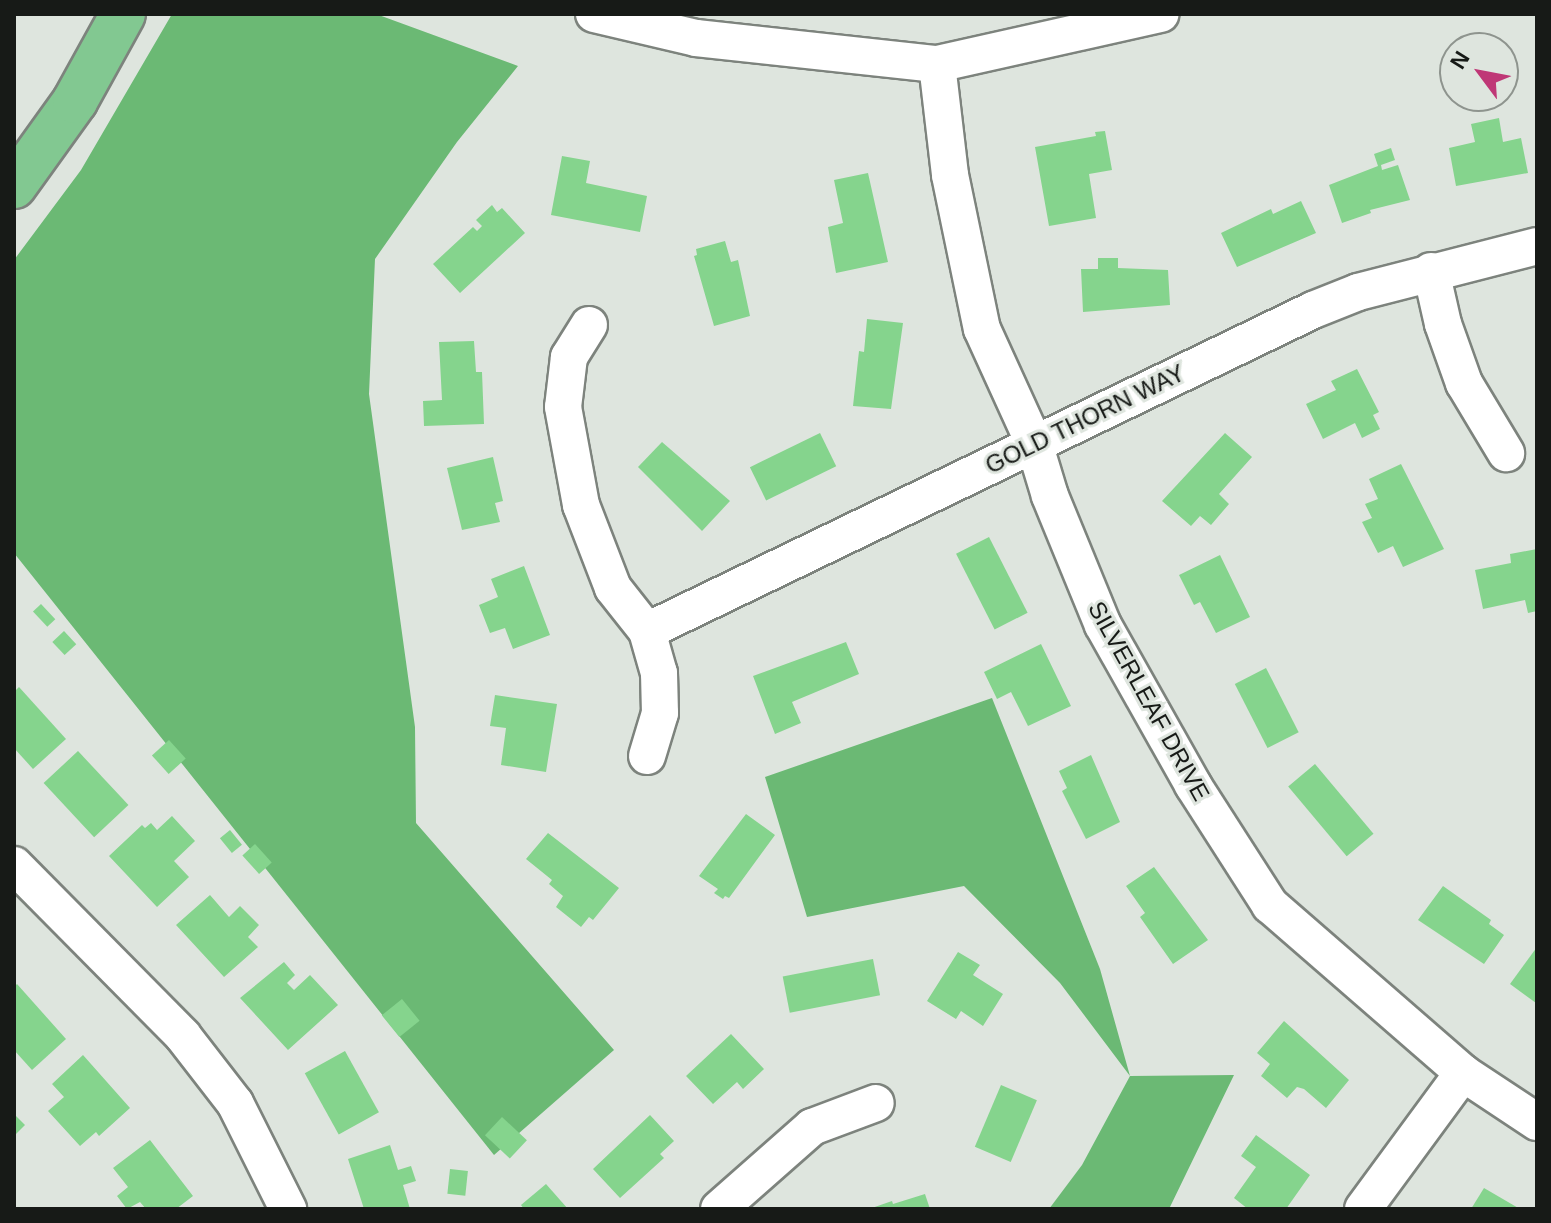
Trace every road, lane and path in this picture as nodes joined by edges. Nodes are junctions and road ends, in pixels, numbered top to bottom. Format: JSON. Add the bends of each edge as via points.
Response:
{"nodes":[{"id":1,"x":123,"y":14,"type":"edge"},
{"id":2,"x":594,"y":14,"type":"edge"},
{"id":3,"x":1160,"y":14,"type":"edge"},
{"id":4,"x":937,"y":64,"type":"junction"},
{"id":5,"x":14,"y":186,"type":"edge"},
{"id":6,"x":1537,"y":246,"type":"edge"},
{"id":7,"x":1431,"y":271,"type":"junction"},
{"id":8,"x":589,"y":325,"type":"dead end"},
{"id":9,"x":1034,"y":443,"type":"junction"},
{"id":10,"x":1506,"y":453,"type":"dead end"},
{"id":11,"x":647,"y":631,"type":"junction"},
{"id":12,"x":647,"y":756,"type":"dead end"},
{"id":13,"x":14,"y":865,"type":"edge"},
{"id":14,"x":1463,"y":1073,"type":"junction"},
{"id":15,"x":876,"y":1103,"type":"dead end"},
{"id":16,"x":1537,"y":1122,"type":"edge"},
{"id":17,"x":288,"y":1209,"type":"edge"},
{"id":18,"x":719,"y":1209,"type":"edge"},
{"id":19,"x":1363,"y":1209,"type":"edge"}],
"edges":[{"from":1,"to":5,"type":"main road","via":[[75,101]]},
{"from":2,"to":4,"type":"street","via":[[696,38]]},
{"from":3,"to":4,"type":"street"},
{"from":4,"to":9,"type":"street","name":"SILVERLEAF DRIVE","via":[[950,175],[982,329]]},
{"from":6,"to":7,"type":"street","name":"GOLD THORN WAY"},
{"from":7,"to":9,"type":"street","name":"GOLD THORN WAY","via":[[1313,310]]},
{"from":7,"to":10,"type":"street","via":[[1464,383]]},
{"from":8,"to":11,"type":"street","via":[[569,357],[563,407],[581,505],[613,588]]},
{"from":9,"to":11,"type":"street","name":"GOLD THORN WAY"},
{"from":9,"to":14,"type":"street","name":"SILVERLEAF DRIVE","via":[[1103,625],[1193,785],[1270,905]]},
{"from":11,"to":12,"type":"street","via":[[659,673],[660,713]]},
{"from":13,"to":17,"type":"street","via":[[183,1036],[235,1103]]},
{"from":14,"to":16,"type":"street","name":"SILVERLEAF DRIVE"},
{"from":14,"to":19,"type":"street"},
{"from":15,"to":18,"type":"street","via":[[812,1127]]}]}
